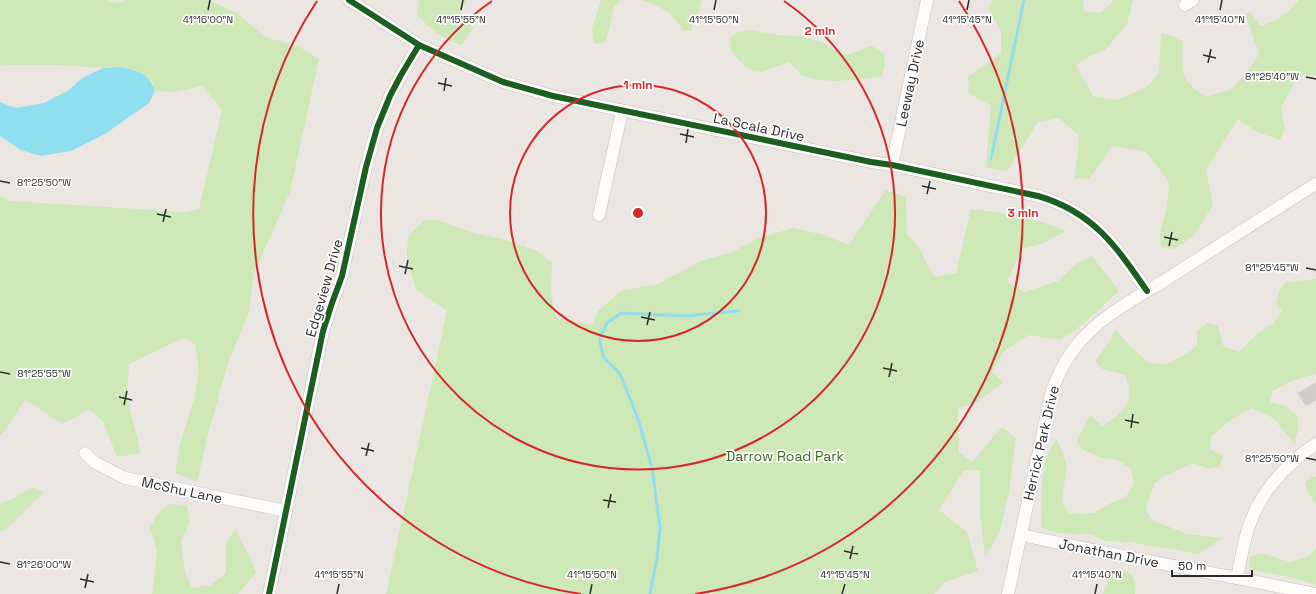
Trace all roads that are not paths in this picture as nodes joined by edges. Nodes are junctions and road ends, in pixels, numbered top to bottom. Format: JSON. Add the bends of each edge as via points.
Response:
{"nodes":[{"id":1,"x":349,"y":0,"type":"edge"},
{"id":2,"x":927,"y":0,"type":"edge"},
{"id":3,"x":419,"y":45,"type":"junction"},
{"id":4,"x":622,"y":111,"type":"junction"},
{"id":5,"x":892,"y":165,"type":"junction"},
{"id":6,"x":1316,"y":184,"type":"edge"},
{"id":7,"x":599,"y":215,"type":"dead end"},
{"id":8,"x":1147,"y":291,"type":"junction"},
{"id":9,"x":1316,"y":444,"type":"edge"},
{"id":10,"x":85,"y":453,"type":"dead end"},
{"id":11,"x":286,"y":511,"type":"junction"},
{"id":12,"x":1021,"y":535,"type":"junction"},
{"id":13,"x":1237,"y":578,"type":"junction"},
{"id":14,"x":268,"y":594,"type":"edge"},
{"id":15,"x":1008,"y":594,"type":"edge"},
{"id":16,"x":1316,"y":594,"type":"edge"}],
"edges":[{"from":1,"to":3,"type":"street","name":"La Scala Drive"},
{"from":2,"to":5,"type":"street","name":"Leeway Drive"},
{"from":3,"to":4,"type":"street","name":"La Scala Drive","via":[[503,82]]},
{"from":3,"to":11,"type":"street","name":"Edgeview Drive","via":[[390,96],[371,147],[342,276],[323,331]]},
{"from":4,"to":5,"type":"street","name":"La Scala Drive"},
{"from":4,"to":7,"type":"street"},
{"from":5,"to":8,"type":"street","name":"La Scala Drive","via":[[1038,196],[1071,208],[1110,240]]},
{"from":6,"to":8,"type":"street","name":"Herrick Park Drive"},
{"from":8,"to":12,"type":"street","name":"Herrick Park Drive","via":[[1101,321],[1073,350],[1059,373],[1052,390]]},
{"from":9,"to":13,"type":"street","via":[[1279,475],[1262,498],[1247,532]]},
{"from":10,"to":11,"type":"street","name":"McShu Lane","via":[[94,462],[125,478]]},
{"from":11,"to":14,"type":"street","name":"Edgeview Drive"},
{"from":12,"to":13,"type":"street","name":"Jonathan Drive"},
{"from":12,"to":15,"type":"street","name":"Herrick Park Drive"},
{"from":13,"to":16,"type":"street","name":"Jonathan Drive"}]}
